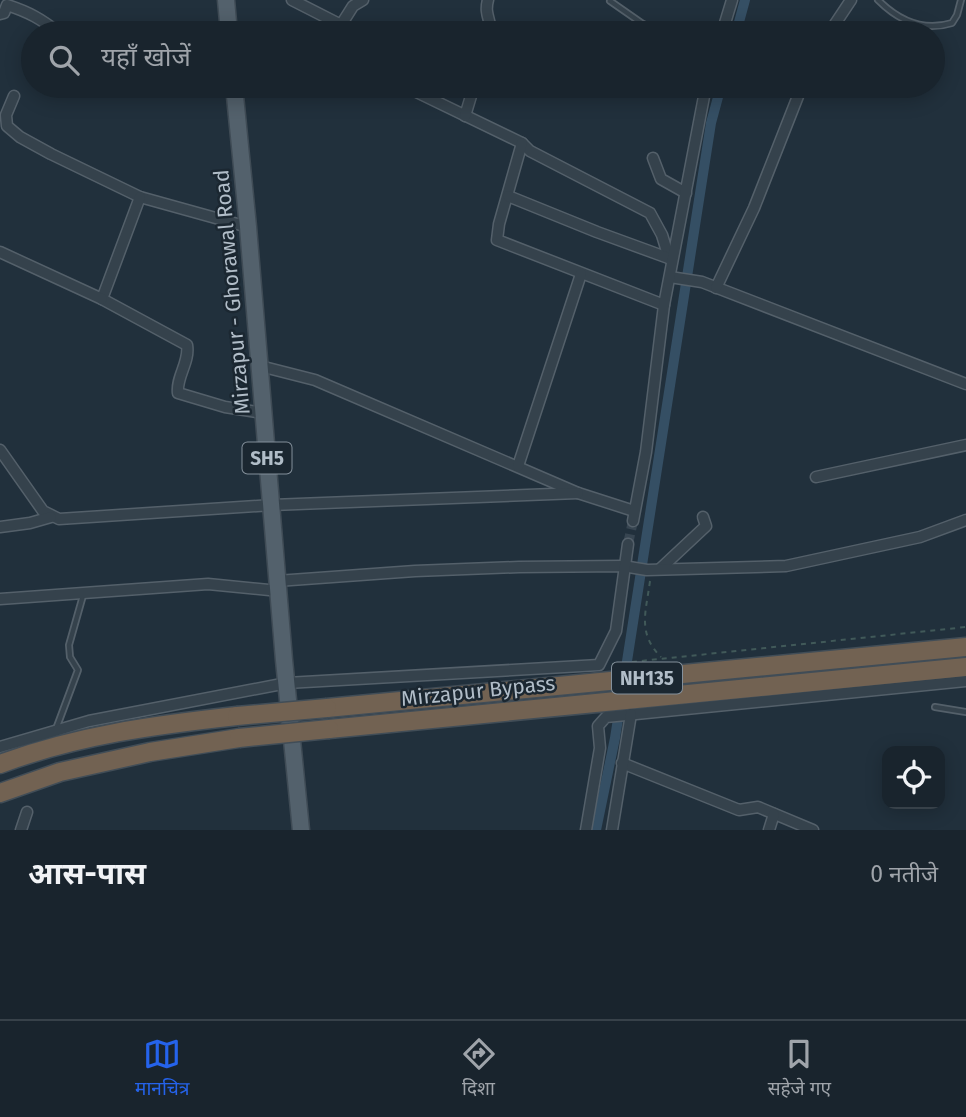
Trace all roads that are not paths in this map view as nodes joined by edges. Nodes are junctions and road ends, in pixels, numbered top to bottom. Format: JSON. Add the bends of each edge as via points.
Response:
{"nodes":[{"id":1,"x":226,"y":0,"type":"edge"},
{"id":2,"x":292,"y":0,"type":"edge"},
{"id":3,"x":363,"y":0,"type":"edge"},
{"id":4,"x":488,"y":0,"type":"edge"},
{"id":5,"x":732,"y":0,"type":"edge"},
{"id":6,"x":851,"y":0,"type":"edge"},
{"id":7,"x":878,"y":0,"type":"edge"},
{"id":8,"x":961,"y":0,"type":"edge"},
{"id":9,"x":610,"y":1,"type":"edge"},
{"id":10,"x":0,"y":14,"type":"edge"},
{"id":11,"x":43,"y":21,"type":"edge"},
{"id":12,"x":228,"y":21,"type":"edge"},
{"id":13,"x":333,"y":21,"type":"edge"},
{"id":14,"x":345,"y":21,"type":"edge"},
{"id":15,"x":490,"y":21,"type":"edge"},
{"id":16,"x":639,"y":21,"type":"edge"},
{"id":17,"x":726,"y":21,"type":"edge"},
{"id":18,"x":837,"y":21,"type":"edge"},
{"id":19,"x":911,"y":21,"type":"edge"},
{"id":20,"x":945,"y":24,"type":"edge"},
{"id":21,"x":13,"y":96,"type":"dead end"},
{"id":22,"x":235,"y":98,"type":"edge"},
{"id":23,"x":428,"y":98,"type":"edge"},
{"id":24,"x":470,"y":98,"type":"edge"},
{"id":25,"x":704,"y":98,"type":"edge"},
{"id":26,"x":797,"y":98,"type":"edge"},
{"id":27,"x":464,"y":116,"type":"junction"},
{"id":28,"x":522,"y":143,"type":"junction"},
{"id":29,"x":653,"y":158,"type":"dead end"},
{"id":30,"x":685,"y":193,"type":"junction"},
{"id":31,"x":508,"y":196,"type":"junction"},
{"id":32,"x":140,"y":197,"type":"junction"},
{"id":33,"x":248,"y":227,"type":"junction"},
{"id":34,"x":0,"y":252,"type":"edge"},
{"id":35,"x":671,"y":259,"type":"junction"},
{"id":36,"x":581,"y":274,"type":"junction"},
{"id":37,"x":670,"y":276,"type":"junction"},
{"id":38,"x":716,"y":288,"type":"junction"},
{"id":39,"x":102,"y":299,"type":"junction"},
{"id":40,"x":664,"y":305,"type":"junction"},
{"id":41,"x":260,"y":366,"type":"junction"},
{"id":42,"x":966,"y":384,"type":"edge"},
{"id":43,"x":263,"y":412,"type":"junction"},
{"id":44,"x":966,"y":445,"type":"edge"},
{"id":45,"x":0,"y":450,"type":"edge"},
{"id":46,"x":518,"y":466,"type":"junction"},
{"id":47,"x":816,"y":477,"type":"dead end"},
{"id":48,"x":579,"y":494,"type":"junction"},
{"id":49,"x":272,"y":505,"type":"junction"},
{"id":50,"x":51,"y":517,"type":"junction"},
{"id":51,"x":704,"y":517,"type":"dead end"},
{"id":52,"x":966,"y":520,"type":"edge"},
{"id":53,"x":0,"y":527,"type":"edge"},
{"id":54,"x":628,"y":544,"type":"tunnel mouth"},
{"id":55,"x":628,"y":567,"type":"junction"},
{"id":56,"x":653,"y":570,"type":"junction"},
{"id":57,"x":278,"y":586,"type":"junction"},
{"id":58,"x":84,"y":592,"type":"junction"},
{"id":59,"x":0,"y":599,"type":"edge"},
{"id":60,"x":966,"y":648,"type":"edge"},
{"id":61,"x":966,"y":667,"type":"edge"},
{"id":62,"x":966,"y":681,"type":"edge"},
{"id":63,"x":288,"y":683,"type":"junction"},
{"id":64,"x":935,"y":707,"type":"dead end"},
{"id":65,"x":966,"y":712,"type":"edge"},
{"id":66,"x":627,"y":714,"type":"junction"},
{"id":67,"x":55,"y":731,"type":"junction"},
{"id":68,"x":0,"y":747,"type":"edge"},
{"id":69,"x":622,"y":763,"type":"junction"},
{"id":70,"x":0,"y":764,"type":"edge"},
{"id":71,"x":0,"y":793,"type":"edge"},
{"id":72,"x":27,"y":811,"type":"dead end"},
{"id":73,"x":774,"y":814,"type":"junction"},
{"id":74,"x":21,"y":830,"type":"edge"},
{"id":75,"x":301,"y":830,"type":"edge"},
{"id":76,"x":586,"y":830,"type":"edge"},
{"id":77,"x":612,"y":830,"type":"edge"},
{"id":78,"x":769,"y":830,"type":"edge"},
{"id":79,"x":813,"y":830,"type":"edge"}],
"edges":[{"from":1,"to":12,"type":"main road"},
{"from":2,"to":13,"type":"street"},
{"from":3,"to":14,"type":"street"},
{"from":4,"to":15,"type":"street","via":[[485,9]]},
{"from":5,"to":17,"type":"street"},
{"from":6,"to":18,"type":"street"},
{"from":7,"to":19,"type":"lane","via":[[901,19]]},
{"from":8,"to":20,"type":"lane","via":[[952,23]]},
{"from":9,"to":16,"type":"lane"},
{"from":10,"to":11,"type":"street","via":[[8,5]]},
{"from":21,"to":32,"type":"street","via":[[5,120],[20,137]]},
{"from":22,"to":33,"type":"main road","name":"Mirzapur - Ghorawal Road","number":"SH5"},
{"from":23,"to":27,"type":"street"},
{"from":24,"to":27,"type":"street"},
{"from":25,"to":30,"type":"street"},
{"from":26,"to":38,"type":"street"},
{"from":27,"to":28,"type":"street"},
{"from":28,"to":31,"type":"street"},
{"from":28,"to":35,"type":"street","via":[[650,214]]},
{"from":29,"to":30,"type":"street","via":[[661,179]]},
{"from":30,"to":35,"type":"street"},
{"from":31,"to":35,"type":"street"},
{"from":31,"to":36,"type":"street","via":[[497,240]]},
{"from":32,"to":33,"type":"street"},
{"from":32,"to":39,"type":"street"},
{"from":33,"to":41,"type":"main road","name":"Mirzapur - Ghorawal Road","number":"SH5"},
{"from":34,"to":39,"type":"street"},
{"from":35,"to":37,"type":"street"},
{"from":36,"to":40,"type":"street"},
{"from":36,"to":46,"type":"street"},
{"from":37,"to":38,"type":"street"},
{"from":37,"to":40,"type":"street"},
{"from":38,"to":42,"type":"street"},
{"from":39,"to":43,"type":"street","via":[[187,345],[177,393]]},
{"from":40,"to":48,"type":"street","via":[[634,516]]},
{"from":41,"to":43,"type":"main road","name":"Mirzapur - Ghorawal Road","number":"SH5"},
{"from":41,"to":46,"type":"street","via":[[315,380]]},
{"from":43,"to":49,"type":"main road","name":"Mirzapur - Ghorawal Road","number":"SH5"},
{"from":44,"to":47,"type":"street"},
{"from":45,"to":50,"type":"street"},
{"from":46,"to":48,"type":"street"},
{"from":48,"to":49,"type":"street"},
{"from":49,"to":50,"type":"street"},
{"from":49,"to":57,"type":"main road","name":"Mirzapur - Ghorawal Road","number":"SH5"},
{"from":50,"to":53,"type":"street"},
{"from":51,"to":56,"type":"street","via":[[706,526]]},
{"from":52,"to":56,"type":"street","via":[[920,537],[786,566]]},
{"from":54,"to":55,"type":"street"},
{"from":55,"to":56,"type":"street"},
{"from":55,"to":57,"type":"street","via":[[415,571]]},
{"from":55,"to":63,"type":"street","via":[[616,631],[599,665]]},
{"from":57,"to":58,"type":"street","via":[[208,584]]},
{"from":57,"to":63,"type":"main road","name":"Mirzapur - Ghorawal Road","number":"SH5"},
{"from":58,"to":59,"type":"street"},
{"from":58,"to":67,"type":"lane","via":[[69,645],[78,670]]},
{"from":60,"to":70,"type":"highway","name":"Mirzapur Bypass","number":"NH135","bridge":true,"via":[[144,726],[43,748]]},
{"from":61,"to":71,"type":"highway","name":"Mirzapur Bypass","number":"NH135","bridge":true,"via":[[239,738],[73,769]]},
{"from":62,"to":66,"type":"street"},
{"from":63,"to":67,"type":"street"},
{"from":63,"to":75,"type":"main road","name":"Mirzapur - Ghorawal Road","number":"SH5"},
{"from":64,"to":65,"type":"lane"},
{"from":66,"to":69,"type":"street"},
{"from":66,"to":76,"type":"street","via":[[606,717],[598,726],[600,748]]},
{"from":67,"to":68,"type":"street"},
{"from":69,"to":73,"type":"street","via":[[739,810],[758,807]]},
{"from":69,"to":77,"type":"street"},
{"from":72,"to":74,"type":"street"},
{"from":73,"to":78,"type":"street"},
{"from":73,"to":79,"type":"street"}]}
